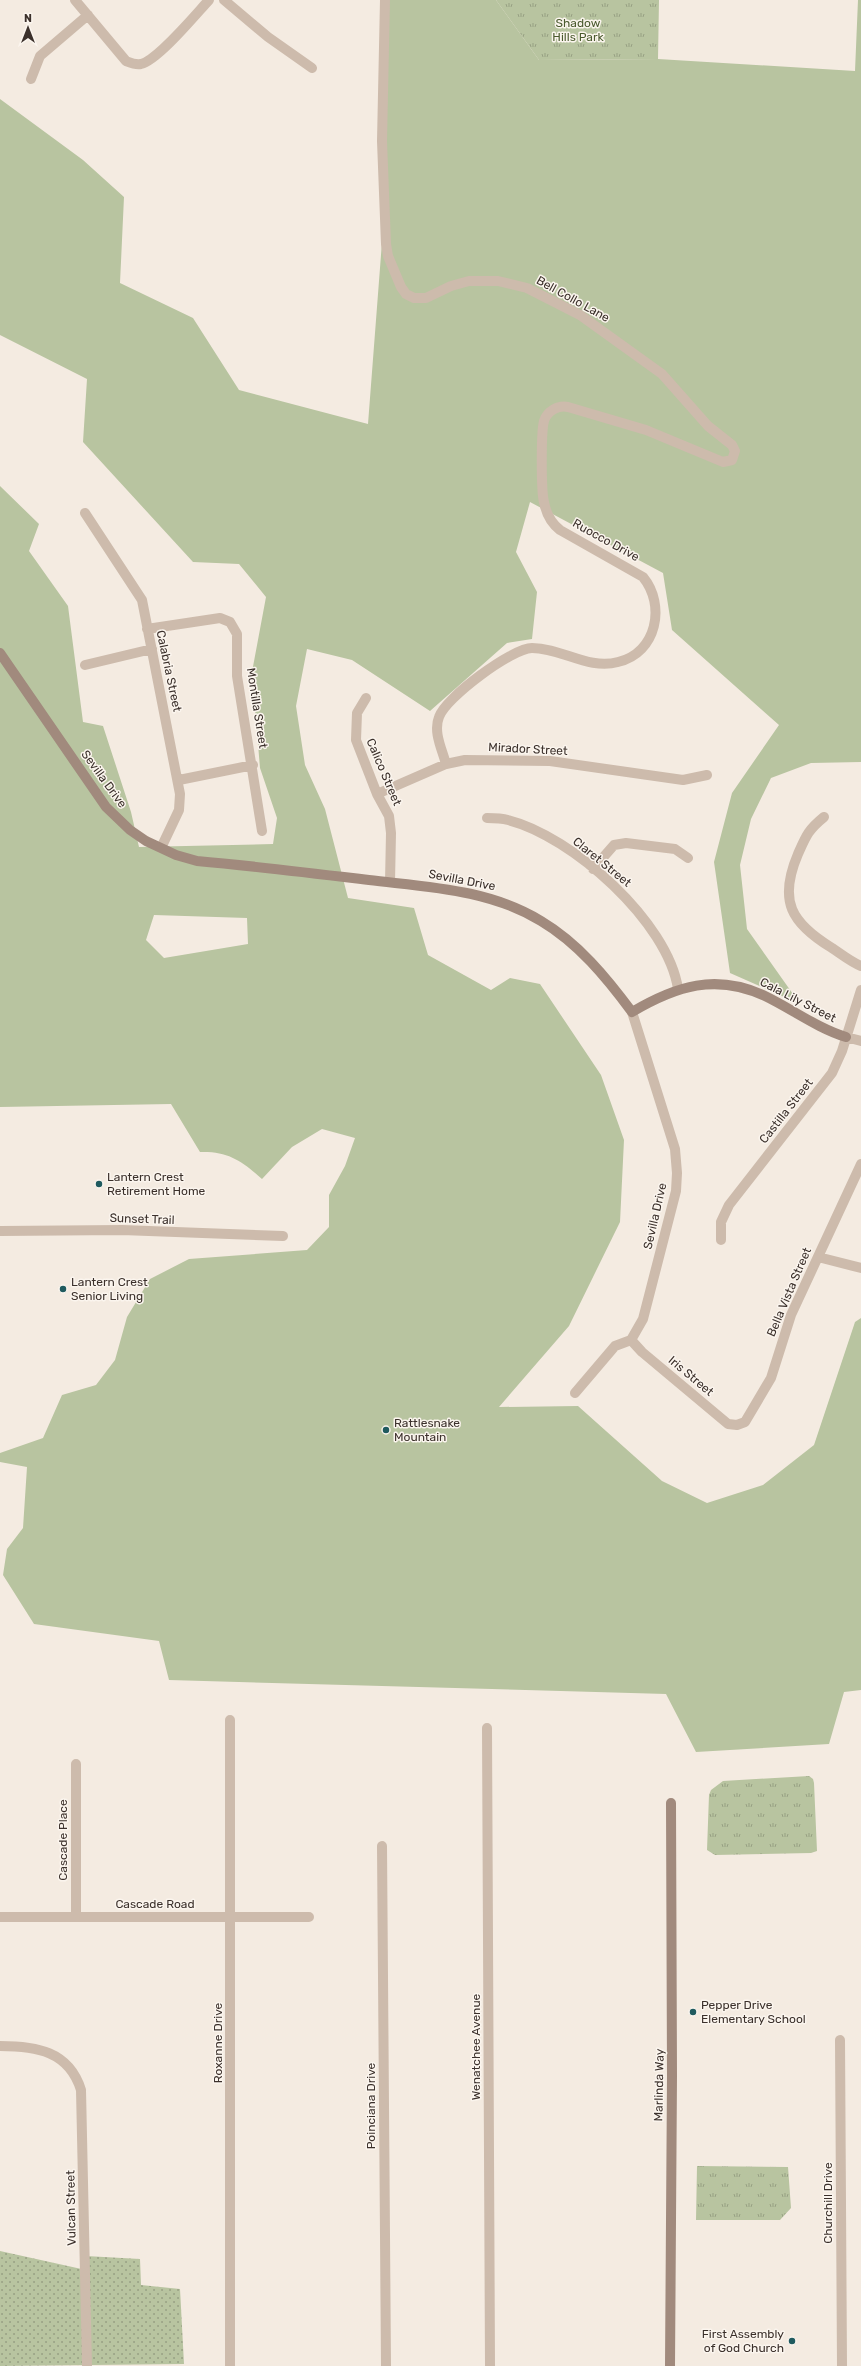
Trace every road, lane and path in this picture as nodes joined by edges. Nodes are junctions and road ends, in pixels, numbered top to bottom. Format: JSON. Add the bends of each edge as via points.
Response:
{"nodes":[{"id":1,"x":75,"y":0,"type":"edge"},
{"id":2,"x":209,"y":0,"type":"edge"},
{"id":3,"x":224,"y":0,"type":"edge"},
{"id":4,"x":385,"y":0,"type":"edge"},
{"id":5,"x":88,"y":16,"type":"junction"},
{"id":6,"x":312,"y":68,"type":"dead end"},
{"id":7,"x":31,"y":79,"type":"dead end"},
{"id":8,"x":553,"y":410,"type":"joint"},
{"id":9,"x":85,"y":512,"type":"dead end"},
{"id":10,"x":147,"y":629,"type":"junction"},
{"id":11,"x":152,"y":649,"type":"junction"},
{"id":12,"x":0,"y":653,"type":"edge"},
{"id":13,"x":85,"y":665,"type":"dead end"},
{"id":14,"x":366,"y":698,"type":"dead end"},
{"id":15,"x":446,"y":764,"type":"junction"},
{"id":16,"x":253,"y":765,"type":"junction"},
{"id":17,"x":707,"y":774,"type":"dead end"},
{"id":18,"x":179,"y":780,"type":"junction"},
{"id":19,"x":377,"y":794,"type":"junction"},
{"id":20,"x":824,"y":817,"type":"dead end"},
{"id":21,"x":486,"y":818,"type":"dead end"},
{"id":22,"x":262,"y":831,"type":"dead end"},
{"id":23,"x":160,"y":848,"type":"junction"},
{"id":24,"x":688,"y":858,"type":"dead end"},
{"id":25,"x":593,"y":869,"type":"junction"},
{"id":26,"x":390,"y":882,"type":"junction"},
{"id":27,"x":861,"y":966,"type":"edge"},
{"id":28,"x":678,"y":989,"type":"junction"},
{"id":29,"x":861,"y":990,"type":"edge"},
{"id":30,"x":632,"y":1012,"type":"junction"},
{"id":31,"x":846,"y":1037,"type":"junction"},
{"id":32,"x":861,"y":1041,"type":"edge"},
{"id":33,"x":861,"y":1164,"type":"edge"},
{"id":34,"x":0,"y":1231,"type":"edge"},
{"id":35,"x":282,"y":1236,"type":"dead end"},
{"id":36,"x":721,"y":1240,"type":"dead end"},
{"id":37,"x":818,"y":1257,"type":"junction"},
{"id":38,"x":861,"y":1268,"type":"edge"},
{"id":39,"x":631,"y":1340,"type":"junction"},
{"id":40,"x":575,"y":1394,"type":"dead end"},
{"id":41,"x":737,"y":1425,"type":"joint"},
{"id":42,"x":230,"y":1720,"type":"dead end"},
{"id":43,"x":487,"y":1728,"type":"dead end"},
{"id":44,"x":76,"y":1764,"type":"dead end"},
{"id":45,"x":671,"y":1803,"type":"dead end"},
{"id":46,"x":382,"y":1846,"type":"dead end"},
{"id":47,"x":76,"y":1916,"type":"junction"},
{"id":48,"x":0,"y":1917,"type":"edge"},
{"id":49,"x":231,"y":1918,"type":"junction"},
{"id":50,"x":309,"y":1918,"type":"dead end"},
{"id":51,"x":840,"y":2040,"type":"dead end"},
{"id":52,"x":0,"y":2046,"type":"edge"},
{"id":53,"x":87,"y":2366,"type":"edge"},
{"id":54,"x":230,"y":2366,"type":"edge"},
{"id":55,"x":386,"y":2366,"type":"edge"},
{"id":56,"x":490,"y":2366,"type":"edge"},
{"id":57,"x":670,"y":2366,"type":"edge"},
{"id":58,"x":842,"y":2366,"type":"edge"}],
"edges":[{"from":1,"to":5,"type":"street"},
{"from":2,"to":5,"type":"street","via":[[158,53],[142,64],[134,65],[126,60]]},
{"from":3,"to":6,"type":"street","via":[[268,38]]},
{"from":4,"to":8,"type":"street","name":"Bell Collo Lane","via":[[382,142],[386,244],[388,256],[403,291],[422,299],[460,283],[489,280],[508,282],[536,292],[580,315],[662,374],[708,426],[732,445],[735,454],[732,460],[723,462],[646,430],[568,407],[561,406]]},
{"from":5,"to":7,"type":"street","via":[[40,56]]},
{"from":8,"to":15,"type":"street","name":"Ruocco Drive","via":[[546,416],[543,426],[543,500],[548,515],[560,530],[643,577],[651,586],[656,599],[657,614],[653,632],[646,645],[619,662],[585,662],[557,652],[530,648],[500,661],[442,710],[437,729]]},
{"from":9,"to":10,"type":"street","name":"Calabria Street","via":[[142,600]]},
{"from":10,"to":11,"type":"street","name":"Calabria Street"},
{"from":10,"to":16,"type":"street","name":"Montilla Street","via":[[220,618],[233,625],[237,634],[237,676]]},
{"from":11,"to":13,"type":"street"},
{"from":11,"to":18,"type":"street","name":"Calabria Street"},
{"from":12,"to":23,"type":"street","name":"Sevilla Drive","via":[[106,807],[130,830]]},
{"from":14,"to":19,"type":"street","name":"Calico Street","via":[[357,713],[356,740]]},
{"from":15,"to":17,"type":"street","name":"Mirador Street","via":[[465,760],[550,761],[683,780]]},
{"from":15,"to":19,"type":"street","name":"Mirador Street"},
{"from":16,"to":18,"type":"street","name":"Montilla Street"},
{"from":16,"to":22,"type":"street","name":"Montilla Street"},
{"from":18,"to":23,"type":"street","name":"Calabria Street","via":[[179,810]]},
{"from":19,"to":26,"type":"street","name":"Calico Street","via":[[389,816]]},
{"from":20,"to":27,"type":"street","via":[[810,829],[793,866],[789,882],[789,900],[795,916],[805,930]]},
{"from":21,"to":25,"type":"street","name":"Claret Street","via":[[507,819],[539,833],[567,849]]},
{"from":23,"to":26,"type":"street","name":"Sevilla Drive","via":[[197,861]]},
{"from":24,"to":25,"type":"street","via":[[675,849],[626,843],[614,845]]},
{"from":25,"to":28,"type":"street","name":"Claret Street","via":[[619,890],[654,930],[676,975]]},
{"from":26,"to":30,"type":"street","name":"Sevilla Drive","via":[[465,892],[501,901],[541,920],[605,974]]},
{"from":28,"to":30,"type":"street","name":"Cala Lily Street"},
{"from":28,"to":31,"type":"street","name":"Cala Lily Street","via":[[710,984],[744,989],[765,996],[831,1032]]},
{"from":29,"to":31,"type":"street","name":"Castilla Street"},
{"from":30,"to":39,"type":"street","name":"Sevilla Drive","via":[[675,1150],[677,1173],[676,1191],[643,1319]]},
{"from":31,"to":32,"type":"street","name":"Cala Lily Street"},
{"from":31,"to":36,"type":"street","name":"Castilla Street","via":[[832,1073],[729,1205],[721,1222]]},
{"from":33,"to":37,"type":"street","name":"Bella Vista Street"},
{"from":34,"to":35,"type":"street","name":"Sunset Trail","via":[[122,1230]]},
{"from":37,"to":38,"type":"street"},
{"from":37,"to":41,"type":"street","name":"Bella Vista Street","via":[[791,1315],[771,1378],[745,1422]]},
{"from":39,"to":40,"type":"street","via":[[615,1346]]},
{"from":39,"to":41,"type":"street","name":"Iris Street","via":[[728,1424]]},
{"from":42,"to":49,"type":"street","name":"Roxanne Drive"},
{"from":43,"to":56,"type":"street","name":"Wenatchee Avenue"},
{"from":44,"to":47,"type":"street","name":"Cascade Place"},
{"from":45,"to":57,"type":"street","name":"Marlinda Way"},
{"from":46,"to":55,"type":"street","name":"Poinciana Drive"},
{"from":47,"to":48,"type":"street","name":"Cascade Road"},
{"from":47,"to":49,"type":"street","name":"Cascade Road"},
{"from":49,"to":50,"type":"street","name":"Cascade Road"},
{"from":49,"to":54,"type":"street","name":"Roxanne Drive"},
{"from":51,"to":58,"type":"street","name":"Churchill Drive"},
{"from":52,"to":53,"type":"street","name":"Vulcan Street","via":[[27,2046],[45,2051],[59,2059],[75,2075],[82,2099]]}]}
